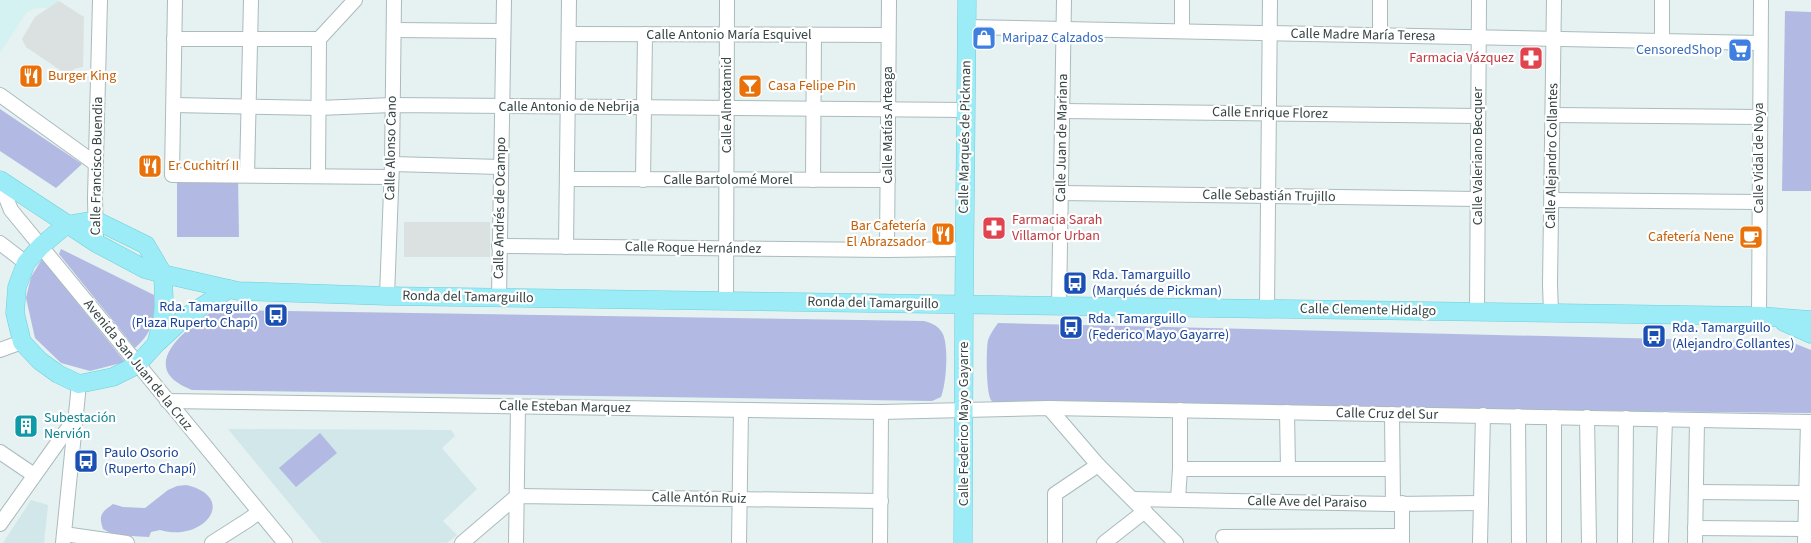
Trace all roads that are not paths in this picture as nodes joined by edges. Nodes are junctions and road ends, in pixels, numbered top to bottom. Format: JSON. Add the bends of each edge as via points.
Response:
{"nodes":[{"id":1,"x":100,"y":0,"type":"edge"},
{"id":2,"x":175,"y":0,"type":"edge"},
{"id":3,"x":251,"y":0,"type":"edge"},
{"id":4,"x":355,"y":0,"type":"edge"},
{"id":5,"x":394,"y":0,"type":"edge"},
{"id":6,"x":504,"y":0,"type":"edge"},
{"id":7,"x":569,"y":0,"type":"edge"},
{"id":8,"x":727,"y":0,"type":"edge"},
{"id":9,"x":888,"y":0,"type":"edge"},
{"id":10,"x":967,"y":0,"type":"edge"},
{"id":11,"x":1064,"y":0,"type":"edge"},
{"id":12,"x":1182,"y":0,"type":"edge"},
{"id":13,"x":1270,"y":0,"type":"edge"},
{"id":14,"x":1380,"y":0,"type":"edge"},
{"id":15,"x":1479,"y":0,"type":"edge"},
{"id":16,"x":1554,"y":0,"type":"edge"},
{"id":17,"x":1662,"y":0,"type":"edge"},
{"id":18,"x":1761,"y":0,"type":"edge"},
{"id":19,"x":966,"y":27,"type":"junction"},
{"id":20,"x":1063,"y":29,"type":"junction"},
{"id":21,"x":394,"y":30,"type":"junction"},
{"id":22,"x":503,"y":30,"type":"junction"},
{"id":23,"x":1182,"y":31,"type":"junction"},
{"id":24,"x":1270,"y":33,"type":"junction"},
{"id":25,"x":569,"y":34,"type":"junction"},
{"id":26,"x":644,"y":34,"type":"junction"},
{"id":27,"x":728,"y":35,"type":"junction"},
{"id":28,"x":814,"y":35,"type":"junction"},
{"id":29,"x":888,"y":35,"type":"junction"},
{"id":30,"x":1380,"y":35,"type":"junction"},
{"id":31,"x":1478,"y":37,"type":"junction"},
{"id":32,"x":174,"y":39,"type":"junction"},
{"id":33,"x":251,"y":39,"type":"junction"},
{"id":34,"x":319,"y":39,"type":"junction"},
{"id":35,"x":1554,"y":39,"type":"junction"},
{"id":36,"x":1662,"y":41,"type":"junction"},
{"id":37,"x":1760,"y":43,"type":"junction"},
{"id":38,"x":0,"y":95,"type":"edge"},
{"id":39,"x":174,"y":105,"type":"junction"},
{"id":40,"x":392,"y":105,"type":"junction"},
{"id":41,"x":248,"y":106,"type":"junction"},
{"id":42,"x":502,"y":107,"type":"junction"},
{"id":43,"x":569,"y":107,"type":"junction"},
{"id":44,"x":319,"y":108,"type":"junction"},
{"id":45,"x":643,"y":108,"type":"junction"},
{"id":46,"x":727,"y":108,"type":"junction"},
{"id":47,"x":814,"y":108,"type":"junction"},
{"id":48,"x":888,"y":109,"type":"junction"},
{"id":49,"x":965,"y":110,"type":"junction"},
{"id":50,"x":1062,"y":110,"type":"junction"},
{"id":51,"x":1269,"y":112,"type":"junction"},
{"id":52,"x":1553,"y":115,"type":"junction"},
{"id":53,"x":1478,"y":116,"type":"junction"},
{"id":54,"x":1760,"y":117,"type":"junction"},
{"id":55,"x":96,"y":164,"type":"junction"},
{"id":56,"x":501,"y":167,"type":"junction"},
{"id":57,"x":392,"y":170,"type":"junction"},
{"id":58,"x":247,"y":176,"type":"junction"},
{"id":59,"x":318,"y":176,"type":"junction"},
{"id":60,"x":568,"y":179,"type":"junction"},
{"id":61,"x":642,"y":180,"type":"junction"},
{"id":62,"x":727,"y":180,"type":"junction"},
{"id":63,"x":813,"y":180,"type":"junction"},
{"id":64,"x":888,"y":180,"type":"junction"},
{"id":65,"x":0,"y":182,"type":"edge"},
{"id":66,"x":1061,"y":193,"type":"junction"},
{"id":67,"x":1268,"y":196,"type":"junction"},
{"id":68,"x":1477,"y":199,"type":"junction"},
{"id":69,"x":1552,"y":200,"type":"junction"},
{"id":70,"x":1759,"y":202,"type":"junction"},
{"id":71,"x":95,"y":220,"type":"junction"},
{"id":72,"x":66,"y":225,"type":"junction"},
{"id":73,"x":0,"y":243,"type":"edge"},
{"id":74,"x":96,"y":243,"type":"junction"},
{"id":75,"x":41,"y":246,"type":"junction"},
{"id":76,"x":500,"y":246,"type":"junction"},
{"id":77,"x":566,"y":247,"type":"junction"},
{"id":78,"x":726,"y":248,"type":"junction"},
{"id":79,"x":964,"y":249,"type":"junction"},
{"id":80,"x":887,"y":250,"type":"junction"},
{"id":81,"x":26,"y":263,"type":"junction"},
{"id":82,"x":163,"y":274,"type":"junction"},
{"id":83,"x":229,"y":289,"type":"junction"},
{"id":84,"x":387,"y":296,"type":"junction"},
{"id":85,"x":499,"y":297,"type":"junction"},
{"id":86,"x":726,"y":300,"type":"junction"},
{"id":87,"x":964,"y":304,"type":"junction"},
{"id":88,"x":1060,"y":305,"type":"junction"},
{"id":89,"x":1267,"y":308,"type":"junction"},
{"id":90,"x":1476,"y":312,"type":"junction"},
{"id":91,"x":1811,"y":312,"type":"edge"},
{"id":92,"x":1551,"y":313,"type":"junction"},
{"id":93,"x":1766,"y":316,"type":"junction"},
{"id":94,"x":1811,"y":320,"type":"edge"},
{"id":95,"x":1811,"y":328,"type":"edge"},
{"id":96,"x":1811,"y":334,"type":"edge"},
{"id":97,"x":22,"y":342,"type":"junction"},
{"id":98,"x":156,"y":344,"type":"junction"},
{"id":99,"x":0,"y":350,"type":"edge"},
{"id":100,"x":137,"y":365,"type":"junction"},
{"id":101,"x":79,"y":384,"type":"junction"},
{"id":102,"x":167,"y":401,"type":"junction"},
{"id":103,"x":518,"y":407,"type":"junction"},
{"id":104,"x":1049,"y":408,"type":"junction"},
{"id":105,"x":741,"y":410,"type":"junction"},
{"id":106,"x":964,"y":410,"type":"junction"},
{"id":107,"x":1180,"y":410,"type":"junction"},
{"id":108,"x":881,"y":412,"type":"junction"},
{"id":109,"x":1287,"y":412,"type":"junction"},
{"id":110,"x":1392,"y":414,"type":"junction"},
{"id":111,"x":1483,"y":415,"type":"junction"},
{"id":112,"x":1518,"y":416,"type":"junction"},
{"id":113,"x":76,"y":417,"type":"junction"},
{"id":114,"x":1554,"y":417,"type":"junction"},
{"id":115,"x":1587,"y":417,"type":"junction"},
{"id":116,"x":1626,"y":418,"type":"junction"},
{"id":117,"x":1665,"y":419,"type":"junction"},
{"id":118,"x":1697,"y":420,"type":"junction"},
{"id":119,"x":1809,"y":422,"type":"edge"},
{"id":120,"x":0,"y":452,"type":"edge"},
{"id":121,"x":46,"y":457,"type":"junction"},
{"id":122,"x":1098,"y":465,"type":"junction"},
{"id":123,"x":71,"y":466,"type":"junction"},
{"id":124,"x":1180,"y":469,"type":"junction"},
{"id":125,"x":1288,"y":469,"type":"junction"},
{"id":126,"x":1392,"y":469,"type":"junction"},
{"id":127,"x":34,"y":475,"type":"junction"},
{"id":128,"x":1696,"y":492,"type":"junction"},
{"id":129,"x":1806,"y":493,"type":"junction"},
{"id":130,"x":517,"y":496,"type":"junction"},
{"id":131,"x":740,"y":499,"type":"junction"},
{"id":132,"x":1132,"y":499,"type":"junction"},
{"id":133,"x":1178,"y":499,"type":"junction"},
{"id":134,"x":881,"y":501,"type":"junction"},
{"id":135,"x":1397,"y":503,"type":"junction"},
{"id":136,"x":1481,"y":503,"type":"junction"},
{"id":137,"x":1145,"y":511,"type":"junction"},
{"id":138,"x":259,"y":512,"type":"junction"},
{"id":139,"x":0,"y":524,"type":"edge"},
{"id":140,"x":1695,"y":528,"type":"junction"},
{"id":141,"x":1806,"y":528,"type":"junction"},
{"id":142,"x":1223,"y":537,"type":"dead end"},
{"id":143,"x":63,"y":539,"type":"edge"},
{"id":144,"x":1402,"y":540,"type":"edge"},
{"id":145,"x":127,"y":543,"type":"edge"},
{"id":146,"x":212,"y":543,"type":"edge"},
{"id":147,"x":285,"y":543,"type":"edge"},
{"id":148,"x":462,"y":543,"type":"edge"},
{"id":149,"x":516,"y":543,"type":"edge"},
{"id":150,"x":739,"y":543,"type":"edge"},
{"id":151,"x":880,"y":543,"type":"edge"},
{"id":152,"x":964,"y":543,"type":"edge"},
{"id":153,"x":1055,"y":543,"type":"edge"},
{"id":154,"x":1104,"y":543,"type":"edge"},
{"id":155,"x":1176,"y":543,"type":"edge"},
{"id":156,"x":1480,"y":543,"type":"edge"},
{"id":157,"x":1519,"y":543,"type":"edge"},
{"id":158,"x":1554,"y":543,"type":"edge"},
{"id":159,"x":1588,"y":543,"type":"edge"},
{"id":160,"x":1625,"y":543,"type":"edge"},
{"id":161,"x":1662,"y":543,"type":"edge"},
{"id":162,"x":1695,"y":543,"type":"edge"},
{"id":163,"x":1806,"y":543,"type":"edge"}],
"edges":[{"from":1,"to":55,"type":"street","name":"Calle Francisco Buendia"},
{"from":2,"to":32,"type":"street"},
{"from":3,"to":33,"type":"street"},
{"from":4,"to":34,"type":"street"},
{"from":5,"to":21,"type":"street","name":"Calle Alonso Cano"},
{"from":6,"to":22,"type":"street","name":"Calle Andrés de Ocampo"},
{"from":7,"to":25,"type":"street"},
{"from":8,"to":27,"type":"street","name":"Calle Almotamid"},
{"from":9,"to":29,"type":"street","name":"Calle Matías Arteaga"},
{"from":10,"to":19,"type":"main road","name":"Calle Marqués de Pickman"},
{"from":11,"to":20,"type":"street","name":"Calle Juan de Mariana"},
{"from":12,"to":23,"type":"street"},
{"from":13,"to":24,"type":"street"},
{"from":14,"to":30,"type":"street"},
{"from":15,"to":31,"type":"street","name":"Calle Valeriano Becquer"},
{"from":16,"to":35,"type":"street","name":"Calle Alejandro Collantes"},
{"from":17,"to":36,"type":"street"},
{"from":18,"to":37,"type":"street","name":"Calle Vidal de Noya"},
{"from":19,"to":20,"type":"street","name":"Calle Madre María Teresa"},
{"from":19,"to":49,"type":"main road","name":"Calle Marqués de Pickman"},
{"from":20,"to":23,"type":"street","name":"Calle Madre María Teresa"},
{"from":20,"to":50,"type":"street","name":"Calle Juan de Mariana"},
{"from":21,"to":22,"type":"street"},
{"from":21,"to":40,"type":"street","name":"Calle Alonso Cano"},
{"from":22,"to":42,"type":"street","name":"Calle Andrés de Ocampo"},
{"from":23,"to":24,"type":"street","name":"Calle Madre María Teresa"},
{"from":24,"to":30,"type":"street","name":"Calle Madre María Teresa"},
{"from":24,"to":51,"type":"street"},
{"from":25,"to":26,"type":"street","name":"Calle Antonio María Esquivel"},
{"from":25,"to":43,"type":"street"},
{"from":26,"to":27,"type":"street","name":"Calle Antonio María Esquivel"},
{"from":26,"to":45,"type":"street"},
{"from":27,"to":28,"type":"street","name":"Calle Antonio María Esquivel"},
{"from":27,"to":46,"type":"street","name":"Calle Almotamid"},
{"from":28,"to":29,"type":"street","name":"Calle Antonio María Esquivel"},
{"from":28,"to":47,"type":"street"},
{"from":29,"to":48,"type":"street","name":"Calle Matías Arteaga"},
{"from":30,"to":31,"type":"street","name":"Calle Madre María Teresa"},
{"from":31,"to":35,"type":"street","name":"Calle Madre María Teresa"},
{"from":31,"to":53,"type":"street","name":"Calle Valeriano Becquer"},
{"from":32,"to":33,"type":"street"},
{"from":32,"to":39,"type":"street"},
{"from":33,"to":34,"type":"street"},
{"from":33,"to":41,"type":"street"},
{"from":34,"to":44,"type":"street"},
{"from":35,"to":36,"type":"street","name":"Calle Madre María Teresa"},
{"from":35,"to":52,"type":"street","name":"Calle Alejandro Collantes"},
{"from":36,"to":37,"type":"street","name":"Calle Madre María Teresa"},
{"from":37,"to":54,"type":"street","name":"Calle Vidal de Noya"},
{"from":38,"to":55,"type":"street"},
{"from":39,"to":41,"type":"street","name":"Calle Antonio de Nebrija"},
{"from":39,"to":58,"type":"street","via":[[172,175]]},
{"from":40,"to":42,"type":"street","name":"Calle Antonio de Nebrija"},
{"from":40,"to":44,"type":"street","name":"Calle Antonio de Nebrija"},
{"from":40,"to":57,"type":"street","name":"Calle Alonso Cano"},
{"from":41,"to":44,"type":"street","name":"Calle Antonio de Nebrija"},
{"from":41,"to":58,"type":"street"},
{"from":42,"to":43,"type":"street","name":"Calle Antonio de Nebrija"},
{"from":42,"to":56,"type":"street","name":"Calle Andrés de Ocampo"},
{"from":43,"to":45,"type":"street","name":"Calle Antonio de Nebrija"},
{"from":43,"to":60,"type":"street"},
{"from":44,"to":59,"type":"street"},
{"from":45,"to":46,"type":"street","name":"Calle Antonio de Nebrija"},
{"from":45,"to":61,"type":"street"},
{"from":46,"to":47,"type":"street","name":"Calle Antonio de Nebrija"},
{"from":46,"to":62,"type":"street","name":"Calle Almotamid"},
{"from":47,"to":48,"type":"street","name":"Calle Antonio de Nebrija"},
{"from":47,"to":63,"type":"street"},
{"from":48,"to":49,"type":"street","name":"Calle Antonio de Nebrija"},
{"from":48,"to":64,"type":"street","name":"Calle Matías Arteaga"},
{"from":49,"to":79,"type":"main road","name":"Calle Marqués de Pickman"},
{"from":50,"to":51,"type":"street","name":"Calle Enrique Florez"},
{"from":50,"to":66,"type":"street","name":"Calle Juan de Mariana"},
{"from":51,"to":53,"type":"street","name":"Calle Enrique Florez"},
{"from":51,"to":67,"type":"street"},
{"from":52,"to":54,"type":"street"},
{"from":52,"to":69,"type":"street","name":"Calle Alejandro Collantes"},
{"from":53,"to":68,"type":"street","name":"Calle Valeriano Becquer"},
{"from":54,"to":70,"type":"street","name":"Calle Vidal de Noya"},
{"from":55,"to":71,"type":"street","name":"Calle Francisco Buendia"},
{"from":56,"to":57,"type":"street"},
{"from":56,"to":76,"type":"street","name":"Calle Andrés de Ocampo"},
{"from":57,"to":59,"type":"street"},
{"from":57,"to":84,"type":"street","name":"Calle Alonso Cano"},
{"from":58,"to":59,"type":"street"},
{"from":60,"to":61,"type":"street","name":"Calle Bartolomé Morel"},
{"from":60,"to":77,"type":"street"},
{"from":61,"to":62,"type":"street","name":"Calle Bartolomé Morel"},
{"from":62,"to":63,"type":"street","name":"Calle Bartolomé Morel"},
{"from":62,"to":78,"type":"street","name":"Calle Almotamid"},
{"from":63,"to":64,"type":"street","name":"Calle Bartolomé Morel"},
{"from":64,"to":80,"type":"street","name":"Calle Matías Arteaga"},
{"from":65,"to":72,"type":"main road","name":"Ronda del Tamarguillo"},
{"from":65,"to":75,"type":"street","name":"Avenida San Juan de la Cruz","via":[[10,210]]},
{"from":66,"to":67,"type":"street","name":"Calle Sebastián Trujillo"},
{"from":66,"to":88,"type":"street","name":"Calle Juan de Mariana"},
{"from":67,"to":68,"type":"street","name":"Calle Sebastián Trujillo"},
{"from":67,"to":89,"type":"street"},
{"from":68,"to":90,"type":"street","name":"Calle Valeriano Becquer"},
{"from":69,"to":70,"type":"street"},
{"from":69,"to":92,"type":"street","name":"Calle Alejandro Collantes"},
{"from":70,"to":93,"type":"street","name":"Calle Vidal de Noya"},
{"from":71,"to":72,"type":"main road"},
{"from":71,"to":74,"type":"street","name":"Calle Francisco Buendia"},
{"from":71,"to":82,"type":"main road","via":[[146,245]]},
{"from":72,"to":74,"type":"main road","name":"Ronda del Tamarguillo"},
{"from":72,"to":75,"type":"main road"},
{"from":73,"to":81,"type":"street"},
{"from":74,"to":82,"type":"main road","name":"Ronda del Tamarguillo"},
{"from":75,"to":81,"type":"main road"},
{"from":75,"to":100,"type":"street","name":"Avenida San Juan de la Cruz"},
{"from":76,"to":77,"type":"street","name":"Calle Roque Hernández"},
{"from":76,"to":85,"type":"street","name":"Calle Andrés de Ocampo"},
{"from":77,"to":78,"type":"street","name":"Calle Roque Hernández"},
{"from":78,"to":80,"type":"street","name":"Calle Roque Hernández"},
{"from":78,"to":86,"type":"street","name":"Calle Almotamid"},
{"from":79,"to":80,"type":"street","name":"Calle Roque Hernández"},
{"from":79,"to":87,"type":"main road","name":"Calle Marqués de Pickman"},
{"from":81,"to":97,"type":"main road","via":[[17,287],[15,313]]},
{"from":82,"to":83,"type":"main road","name":"Ronda del Tamarguillo"},
{"from":82,"to":98,"type":"main road","via":[[162,322]]},
{"from":83,"to":84,"type":"main road","name":"Ronda del Tamarguillo"},
{"from":83,"to":98,"type":"main road","via":[[184,318]]},
{"from":84,"to":85,"type":"main road","name":"Ronda del Tamarguillo"},
{"from":85,"to":86,"type":"main road","name":"Ronda del Tamarguillo"},
{"from":86,"to":87,"type":"main road","name":"Ronda del Tamarguillo"},
{"from":87,"to":88,"type":"main road","name":"Calle Clemente Hidalgo"},
{"from":87,"to":106,"type":"main road","name":"Calle Federico Mayo Gayarre"},
{"from":88,"to":89,"type":"main road","name":"Calle Clemente Hidalgo"},
{"from":89,"to":90,"type":"main road","name":"Calle Clemente Hidalgo"},
{"from":90,"to":92,"type":"main road","name":"Calle Clemente Hidalgo"},
{"from":91,"to":93,"type":"main road","name":"Calle Clemente Hidalgo"},
{"from":92,"to":93,"type":"main road","name":"Calle Clemente Hidalgo"},
{"from":93,"to":94,"type":"main road","name":"Calle Clemente Hidalgo"},
{"from":93,"to":95,"type":"main road","name":"Calle Clemente Hidalgo"},
{"from":93,"to":96,"type":"main road","name":"Calle Clemente Hidalgo"},
{"from":97,"to":99,"type":"street"},
{"from":97,"to":101,"type":"main road","via":[[40,361]]},
{"from":98,"to":100,"type":"main road"},
{"from":100,"to":101,"type":"main road","via":[[113,377]]},
{"from":100,"to":102,"type":"street","name":"Avenida San Juan de la Cruz"},
{"from":101,"to":113,"type":"street"},
{"from":102,"to":103,"type":"street","name":"Calle Esteban Marquez"},
{"from":102,"to":138,"type":"street","name":"Avenida San Juan de la Cruz"},
{"from":103,"to":105,"type":"street","name":"Calle Esteban Marquez"},
{"from":103,"to":130,"type":"street"},
{"from":104,"to":106,"type":"street","name":"Calle Cruz del Sur"},
{"from":104,"to":107,"type":"street","name":"Calle Cruz del Sur"},
{"from":104,"to":122,"type":"street"},
{"from":105,"to":108,"type":"street","name":"Calle Esteban Marquez"},
{"from":105,"to":131,"type":"street"},
{"from":106,"to":108,"type":"street","name":"Calle Esteban Marquez"},
{"from":106,"to":152,"type":"main road","name":"Calle Federico Mayo Gayarre"},
{"from":107,"to":109,"type":"street","name":"Calle Cruz del Sur"},
{"from":107,"to":124,"type":"street"},
{"from":108,"to":134,"type":"street"},
{"from":109,"to":110,"type":"street","name":"Calle Cruz del Sur"},
{"from":109,"to":125,"type":"street"},
{"from":110,"to":111,"type":"street","name":"Calle Cruz del Sur"},
{"from":110,"to":126,"type":"street"},
{"from":111,"to":112,"type":"street","name":"Calle Cruz del Sur"},
{"from":111,"to":136,"type":"street"},
{"from":112,"to":114,"type":"street","name":"Calle Cruz del Sur"},
{"from":112,"to":157,"type":"street"},
{"from":113,"to":121,"type":"street"},
{"from":113,"to":123,"type":"street"},
{"from":114,"to":115,"type":"street","name":"Calle Cruz del Sur"},
{"from":114,"to":158,"type":"street"},
{"from":115,"to":116,"type":"street","name":"Calle Cruz del Sur"},
{"from":115,"to":159,"type":"street"},
{"from":116,"to":117,"type":"street","name":"Calle Cruz del Sur"},
{"from":116,"to":160,"type":"street"},
{"from":117,"to":118,"type":"street","name":"Calle Cruz del Sur"},
{"from":117,"to":161,"type":"street"},
{"from":118,"to":119,"type":"street","name":"Calle Cruz del Sur"},
{"from":118,"to":128,"type":"street"},
{"from":119,"to":129,"type":"street"},
{"from":120,"to":127,"type":"street"},
{"from":121,"to":123,"type":"street","via":[[59,458]]},
{"from":121,"to":127,"type":"street"},
{"from":122,"to":132,"type":"street"},
{"from":122,"to":153,"type":"street","via":[[1055,494]]},
{"from":123,"to":143,"type":"street"},
{"from":124,"to":125,"type":"street"},
{"from":124,"to":133,"type":"street"},
{"from":125,"to":126,"type":"street"},
{"from":126,"to":135,"type":"street"},
{"from":127,"to":139,"type":"street"},
{"from":128,"to":129,"type":"street"},
{"from":128,"to":140,"type":"street"},
{"from":129,"to":141,"type":"street"},
{"from":130,"to":131,"type":"street","name":"Calle Antón Ruiz"},
{"from":130,"to":148,"type":"street"},
{"from":130,"to":149,"type":"street"},
{"from":131,"to":134,"type":"street","name":"Calle Antón Ruiz"},
{"from":131,"to":150,"type":"street"},
{"from":132,"to":133,"type":"street","name":"Calle Ave del Paraiso"},
{"from":132,"to":137,"type":"street"},
{"from":133,"to":135,"type":"street","name":"Calle Ave del Paraiso"},
{"from":134,"to":151,"type":"street"},
{"from":135,"to":136,"type":"street","name":"Calle Ave del Paraiso","via":[[1442,506]]},
{"from":135,"to":144,"type":"street"},
{"from":136,"to":156,"type":"street"},
{"from":137,"to":154,"type":"street"},
{"from":137,"to":155,"type":"street"},
{"from":138,"to":146,"type":"street"},
{"from":138,"to":147,"type":"street","name":"Avenida San Juan de la Cruz"},
{"from":140,"to":141,"type":"street"},
{"from":140,"to":162,"type":"street"},
{"from":141,"to":163,"type":"street"},
{"from":142,"to":144,"type":"street"},
{"from":143,"to":145,"type":"street"}]}
